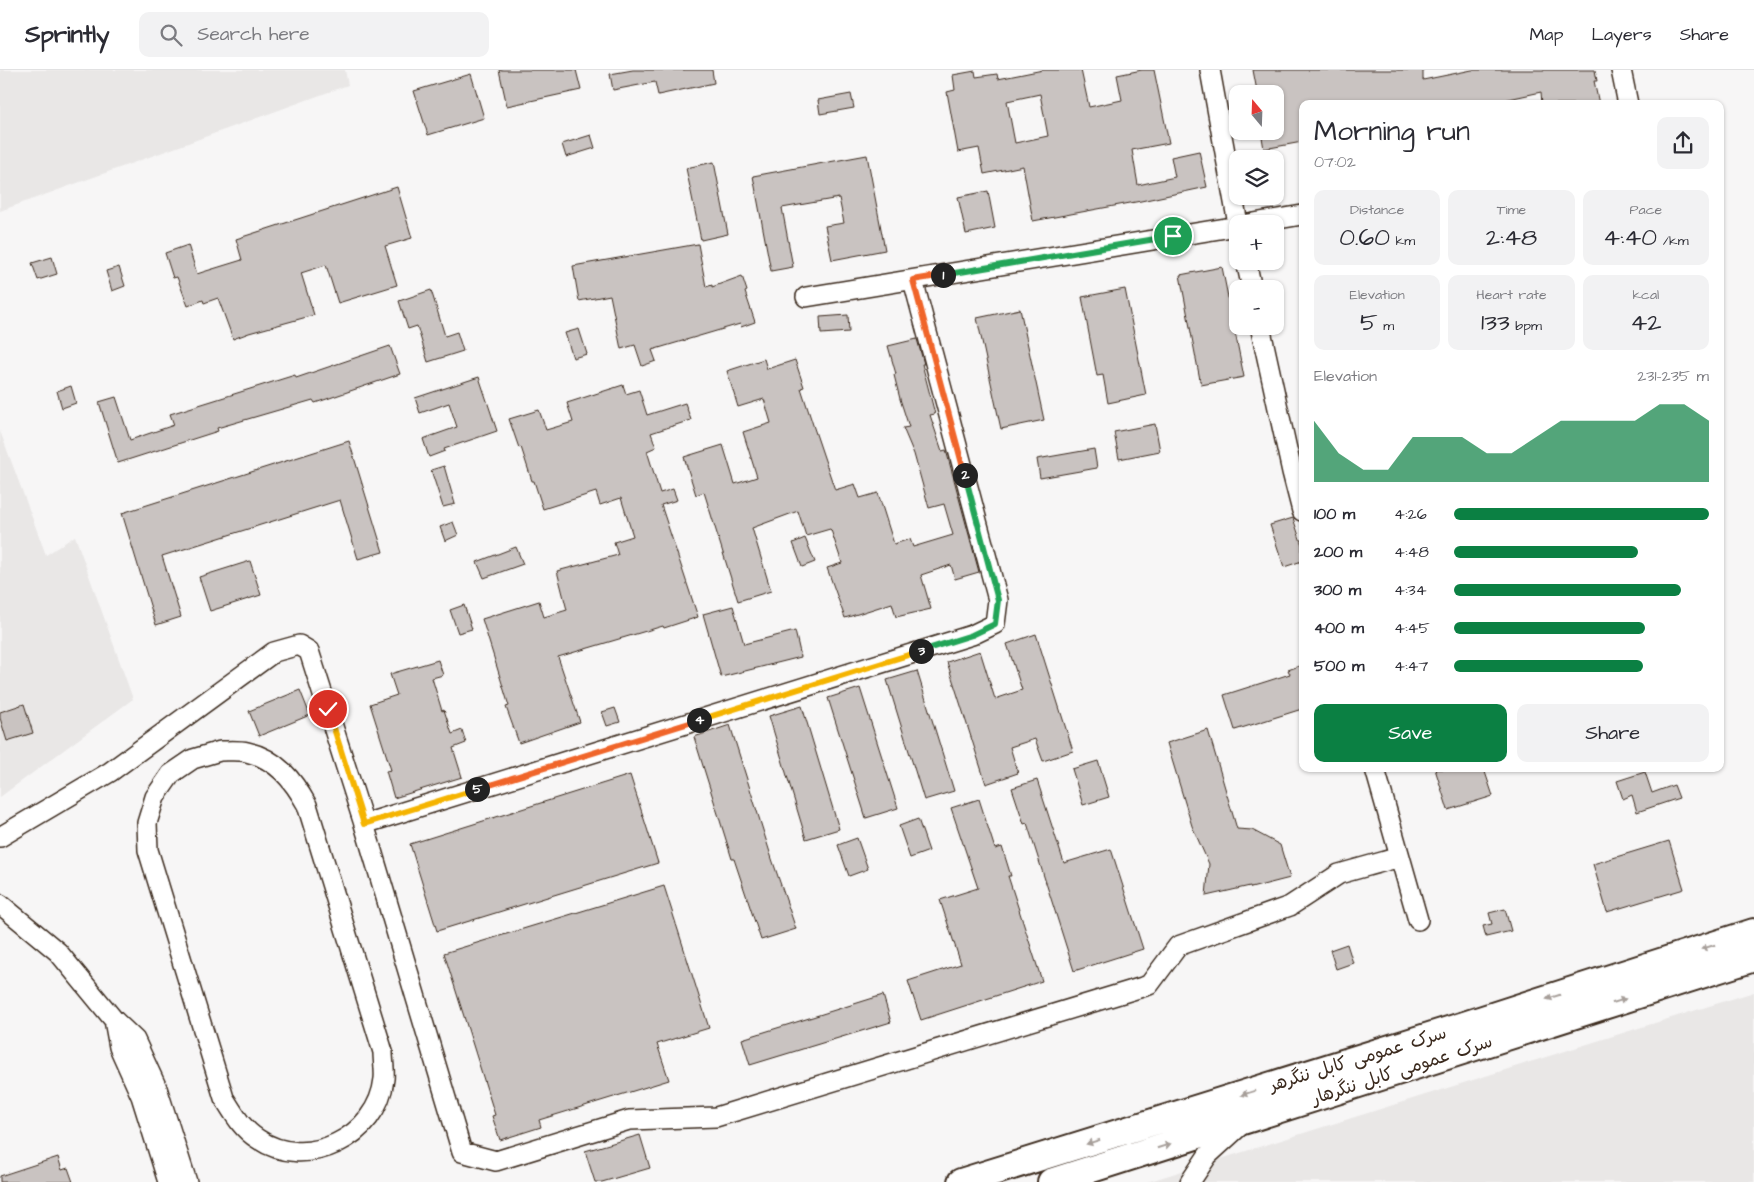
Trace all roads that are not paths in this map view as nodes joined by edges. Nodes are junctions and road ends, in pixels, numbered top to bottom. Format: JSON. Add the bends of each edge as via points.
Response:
{"nodes":[{"id":1,"x":1210,"y":70,"type":"edge"},
{"id":2,"x":1621,"y":70,"type":"edge"},
{"id":3,"x":1627,"y":100,"type":"edge"},
{"id":4,"x":1236,"y":215,"type":"edge"},
{"id":5,"x":1299,"y":216,"type":"edge"},
{"id":6,"x":1284,"y":218,"type":"edge"},
{"id":7,"x":1229,"y":227,"type":"edge"},
{"id":8,"x":913,"y":280,"type":"junction"},
{"id":9,"x":806,"y":297,"type":"dead end"},
{"id":10,"x":1262,"y":335,"type":"edge"},
{"id":11,"x":1297,"y":471,"type":"edge"},
{"id":12,"x":1299,"y":487,"type":"edge"},
{"id":13,"x":1377,"y":772,"type":"edge"},
{"id":14,"x":364,"y":824,"type":"junction"},
{"id":15,"x":0,"y":837,"type":"edge"},
{"id":16,"x":1400,"y":857,"type":"junction"},
{"id":17,"x":0,"y":904,"type":"edge"},
{"id":18,"x":1418,"y":920,"type":"dead end"},
{"id":19,"x":1754,"y":932,"type":"edge"},
{"id":20,"x":1754,"y":958,"type":"edge"},
{"id":21,"x":114,"y":1020,"type":"junction"},
{"id":22,"x":383,"y":1052,"type":"joint"},
{"id":23,"x":1249,"y":1118,"type":"junction"},
{"id":24,"x":168,"y":1182,"type":"edge"},
{"id":25,"x":187,"y":1182,"type":"edge"},
{"id":26,"x":961,"y":1182,"type":"edge"},
{"id":27,"x":1054,"y":1182,"type":"edge"},
{"id":28,"x":1190,"y":1182,"type":"edge"}],
"edges":[{"from":1,"to":4,"type":"street"},
{"from":2,"to":3,"type":"street"},
{"from":5,"to":6,"type":"street"},
{"from":7,"to":8,"type":"street"},
{"from":8,"to":9,"type":"street"},
{"from":8,"to":14,"type":"street","via":[[998,600],[995,624],[972,635]]},
{"from":10,"to":11,"type":"street"},
{"from":11,"to":12,"type":"street"},
{"from":13,"to":16,"type":"street"},
{"from":14,"to":15,"type":"street","via":[[310,651],[299,645],[274,652],[110,772]]},
{"from":14,"to":16,"type":"street","via":[[462,1152],[496,1161],[629,1120],[716,1117],[1149,985],[1178,946],[1290,906],[1339,874]]},
{"from":16,"to":18,"type":"street"},
{"from":17,"to":21,"type":"street","via":[[58,952]]},
{"from":19,"to":26,"type":"highway","name":"سرک عمومی کابل ننگرهر","one_way":true},
{"from":23,"to":20,"type":"highway","name":"سرک عمومی کابل ننگرهار","one_way":true},
{"from":21,"to":24,"type":"street","via":[[119,1048],[141,1096]]},
{"from":21,"to":25,"type":"street","via":[[134,1040],[153,1080]]},
{"from":22,"to":22,"type":"street","via":[[384,1080],[376,1106],[360,1128],[338,1144],[311,1152],[284,1150],[259,1140],[238,1122],[224,1098],[148,850],[147,823],[155,797],[171,774],[193,759],[220,751],[247,752],[273,763],[293,781],[307,805]]},
{"from":27,"to":23,"type":"highway","name":"سرک عمومی کابل ننگرهار","one_way":true},
{"from":23,"to":28,"type":"street","via":[[1208,1155]]}]}
